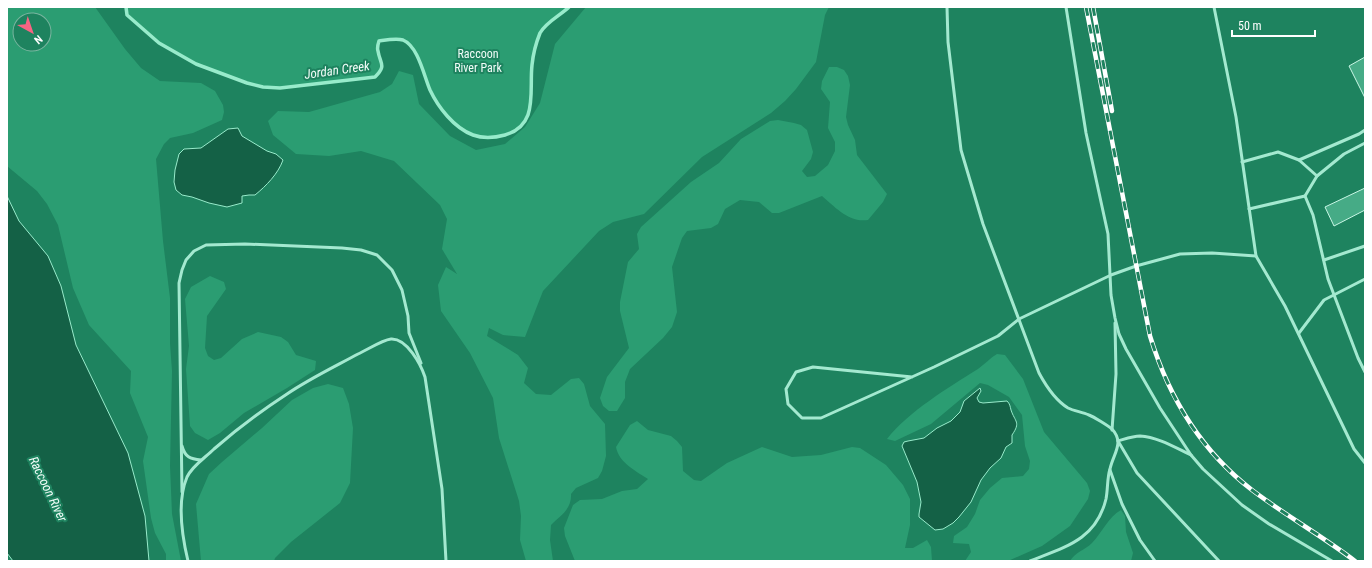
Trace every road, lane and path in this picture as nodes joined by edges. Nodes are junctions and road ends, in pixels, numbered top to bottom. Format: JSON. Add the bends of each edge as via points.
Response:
{"nodes":[{"id":1,"x":947,"y":7,"type":"edge"},
{"id":2,"x":1066,"y":7,"type":"edge"},
{"id":3,"x":1214,"y":7,"type":"edge"},
{"id":4,"x":1365,"y":130,"type":"edge"},
{"id":5,"x":1365,"y":143,"type":"edge"},
{"id":6,"x":1299,"y":160,"type":"junction"},
{"id":7,"x":1242,"y":162,"type":"junction"},
{"id":8,"x":1317,"y":176,"type":"junction"},
{"id":9,"x":1304,"y":196,"type":"junction"},
{"id":10,"x":1249,"y":209,"type":"junction"},
{"id":11,"x":1365,"y":246,"type":"edge"},
{"id":12,"x":1256,"y":256,"type":"junction"},
{"id":13,"x":1324,"y":260,"type":"junction"},
{"id":14,"x":1111,"y":275,"type":"junction"},
{"id":15,"x":1365,"y":279,"type":"edge"},
{"id":16,"x":1334,"y":294,"type":"junction"},
{"id":17,"x":1019,"y":318,"type":"junction"},
{"id":18,"x":1115,"y":318,"type":"junction"},
{"id":19,"x":1299,"y":333,"type":"junction"},
{"id":20,"x":422,"y":366,"type":"junction"},
{"id":21,"x":1365,"y":372,"type":"edge"},
{"id":22,"x":912,"y":377,"type":"junction"},
{"id":23,"x":1112,"y":430,"type":"junction"},
{"id":24,"x":1118,"y":440,"type":"junction"},
{"id":25,"x":181,"y":442,"type":"junction"},
{"id":26,"x":1191,"y":455,"type":"junction"},
{"id":27,"x":201,"y":460,"type":"junction"},
{"id":28,"x":1365,"y":463,"type":"edge"},
{"id":29,"x":1110,"y":468,"type":"junction"},
{"id":30,"x":182,"y":497,"type":"junction"},
{"id":31,"x":188,"y":561,"type":"edge"},
{"id":32,"x":446,"y":561,"type":"edge"},
{"id":33,"x":1030,"y":561,"type":"edge"},
{"id":34,"x":1155,"y":561,"type":"edge"},
{"id":35,"x":1219,"y":561,"type":"edge"},
{"id":36,"x":1332,"y":561,"type":"edge"}],
"edges":[{"from":1,"to":17,"type":"lane","via":[[948,42],[961,150],[983,224]]},
{"from":2,"to":14,"type":"lane","via":[[1086,133],[1108,234]]},
{"from":3,"to":7,"type":"lane","via":[[1236,117]]},
{"from":4,"to":6,"type":"lane"},
{"from":5,"to":8,"type":"lane","via":[[1344,154]]},
{"from":6,"to":7,"type":"lane","via":[[1278,152]]},
{"from":6,"to":8,"type":"lane"},
{"from":7,"to":10,"type":"lane"},
{"from":8,"to":9,"type":"lane"},
{"from":9,"to":10,"type":"lane"},
{"from":9,"to":13,"type":"lane","via":[[1313,215]]},
{"from":10,"to":12,"type":"lane"},
{"from":11,"to":13,"type":"lane"},
{"from":12,"to":14,"type":"lane","via":[[1180,254]]},
{"from":12,"to":19,"type":"lane"},
{"from":13,"to":16,"type":"lane"},
{"from":14,"to":17,"type":"lane"},
{"from":14,"to":18,"type":"lane"},
{"from":15,"to":16,"type":"lane"},
{"from":16,"to":19,"type":"lane","via":[[1319,304]]},
{"from":16,"to":21,"type":"lane"},
{"from":17,"to":22,"type":"lane","via":[[998,336]]},
{"from":17,"to":23,"type":"lane","via":[[1046,387],[1069,408],[1090,415]]},
{"from":18,"to":23,"type":"lane","via":[[1116,374]]},
{"from":18,"to":26,"type":"lane","via":[[1126,349]]},
{"from":19,"to":28,"type":"lane","via":[[1354,449]]},
{"from":20,"to":25,"type":"lane","via":[[409,333],[402,290],[392,270],[377,255],[342,248],[206,245],[194,251],[186,260],[179,283]]},
{"from":20,"to":27,"type":"lane","via":[[404,342],[392,339],[381,343],[288,393],[239,428]]},
{"from":20,"to":32,"type":"lane","via":[[442,489]]},
{"from":22,"to":22,"type":"lane","via":[[821,418],[802,418],[788,404],[786,389],[796,372],[813,367]]},
{"from":23,"to":24,"type":"lane"},
{"from":24,"to":26,"type":"lane","via":[[1140,436],[1150,438]]},
{"from":24,"to":29,"type":"lane"},
{"from":24,"to":35,"type":"lane","via":[[1136,473]]},
{"from":25,"to":27,"type":"lane","via":[[188,458]]},
{"from":25,"to":30,"type":"lane"},
{"from":26,"to":36,"type":"lane","via":[[1242,505]]},
{"from":27,"to":30,"type":"lane","via":[[189,474]]},
{"from":29,"to":33,"type":"lane","via":[[1106,499],[1097,522],[1090,531],[1070,545]]},
{"from":29,"to":34,"type":"lane","via":[[1122,504],[1140,540]]},
{"from":30,"to":31,"type":"lane","via":[[184,543]]}]}
